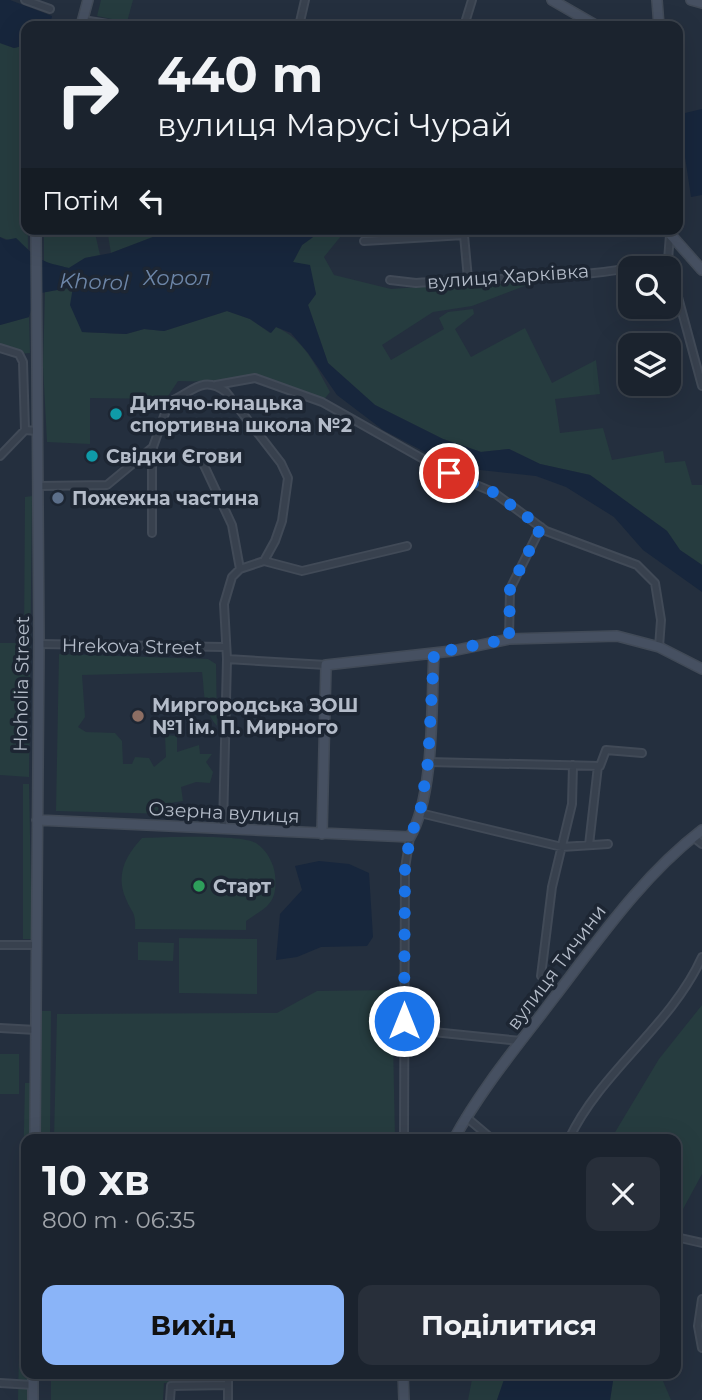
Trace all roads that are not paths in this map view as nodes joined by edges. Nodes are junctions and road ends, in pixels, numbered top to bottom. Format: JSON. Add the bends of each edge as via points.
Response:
{"nodes":[{"id":1,"x":25,"y":0,"type":"edge"},
{"id":2,"x":88,"y":0,"type":"edge"},
{"id":3,"x":305,"y":0,"type":"edge"},
{"id":4,"x":472,"y":0,"type":"edge"},
{"id":5,"x":552,"y":0,"type":"edge"},
{"id":6,"x":657,"y":0,"type":"edge"},
{"id":7,"x":691,"y":0,"type":"edge"},
{"id":8,"x":702,"y":3,"type":"edge"},
{"id":9,"x":50,"y":9,"type":"dead end"},
{"id":10,"x":83,"y":21,"type":"edge"},
{"id":11,"x":300,"y":21,"type":"edge"},
{"id":12,"x":466,"y":21,"type":"edge"},
{"id":13,"x":588,"y":21,"type":"edge"},
{"id":14,"x":659,"y":21,"type":"edge"},
{"id":15,"x":36,"y":235,"type":"edge"},
{"id":16,"x":670,"y":235,"type":"edge"},
{"id":17,"x":672,"y":235,"type":"edge"},
{"id":18,"x":364,"y":241,"type":"dead end"},
{"id":19,"x":668,"y":256,"type":"edge"},
{"id":20,"x":618,"y":268,"type":"edge"},
{"id":21,"x":702,"y":271,"type":"edge"},
{"id":22,"x":468,"y":279,"type":"junction"},
{"id":23,"x":390,"y":280,"type":"dead end"},
{"id":24,"x":681,"y":308,"type":"edge"},
{"id":25,"x":0,"y":348,"type":"edge"},
{"id":26,"x":216,"y":385,"type":"junction"},
{"id":27,"x":702,"y":386,"type":"edge"},
{"id":28,"x":25,"y":430,"type":"junction"},
{"id":29,"x":37,"y":431,"type":"junction"},
{"id":30,"x":152,"y":449,"type":"junction"},
{"id":31,"x":0,"y":456,"type":"edge"},
{"id":32,"x":202,"y":461,"type":"dead end"},
{"id":33,"x":39,"y":486,"type":"junction"},
{"id":34,"x":541,"y":527,"type":"junction"},
{"id":35,"x":152,"y":533,"type":"dead end"},
{"id":36,"x":407,"y":546,"type":"dead end"},
{"id":37,"x":264,"y":561,"type":"junction"},
{"id":38,"x":240,"y":569,"type":"junction"},
{"id":39,"x":509,"y":639,"type":"junction"},
{"id":40,"x":39,"y":644,"type":"junction"},
{"id":41,"x":224,"y":647,"type":"junction"},
{"id":42,"x":659,"y":648,"type":"junction"},
{"id":43,"x":434,"y":653,"type":"junction"},
{"id":44,"x":227,"y":659,"type":"junction"},
{"id":45,"x":326,"y":665,"type":"junction"},
{"id":46,"x":702,"y":670,"type":"edge"},
{"id":47,"x":642,"y":754,"type":"dead end"},
{"id":48,"x":428,"y":762,"type":"junction"},
{"id":49,"x":573,"y":765,"type":"junction"},
{"id":50,"x":598,"y":766,"type":"junction"},
{"id":51,"x":420,"y":813,"type":"junction"},
{"id":52,"x":37,"y":820,"type":"junction"},
{"id":53,"x":223,"y":828,"type":"junction"},
{"id":54,"x":702,"y":830,"type":"edge"},
{"id":55,"x":322,"y":834,"type":"junction"},
{"id":56,"x":410,"y":837,"type":"junction"},
{"id":57,"x":693,"y":837,"type":"junction"},
{"id":58,"x":608,"y":844,"type":"dead end"},
{"id":59,"x":702,"y":844,"type":"edge"},
{"id":60,"x":589,"y":845,"type":"junction"},
{"id":61,"x":562,"y":846,"type":"junction"},
{"id":62,"x":0,"y":945,"type":"edge"},
{"id":63,"x":36,"y":945,"type":"junction"},
{"id":64,"x":702,"y":957,"type":"edge"},
{"id":65,"x":541,"y":976,"type":"dead end"},
{"id":66,"x":0,"y":1028,"type":"edge"},
{"id":67,"x":404,"y":1029,"type":"junction"},
{"id":68,"x":36,"y":1030,"type":"junction"},
{"id":69,"x":521,"y":1041,"type":"junction"},
{"id":70,"x":466,"y":1118,"type":"junction"},
{"id":71,"x":35,"y":1134,"type":"edge"},
{"id":72,"x":404,"y":1134,"type":"edge"},
{"id":73,"x":457,"y":1134,"type":"edge"},
{"id":74,"x":486,"y":1134,"type":"edge"},
{"id":75,"x":571,"y":1134,"type":"edge"},
{"id":76,"x":681,"y":1238,"type":"edge"},
{"id":77,"x":702,"y":1243,"type":"edge"},
{"id":78,"x":702,"y":1299,"type":"edge"},
{"id":79,"x":701,"y":1313,"type":"edge"},
{"id":80,"x":702,"y":1348,"type":"edge"},
{"id":81,"x":33,"y":1379,"type":"edge"},
{"id":82,"x":228,"y":1379,"type":"edge"},
{"id":83,"x":403,"y":1379,"type":"edge"},
{"id":84,"x":0,"y":1383,"type":"edge"},
{"id":85,"x":33,"y":1385,"type":"junction"},
{"id":86,"x":228,"y":1385,"type":"junction"},
{"id":87,"x":33,"y":1400,"type":"edge"},
{"id":88,"x":170,"y":1400,"type":"edge"},
{"id":89,"x":228,"y":1400,"type":"edge"},
{"id":90,"x":404,"y":1400,"type":"edge"}],
"edges":[{"from":1,"to":9,"type":"street"},
{"from":2,"to":10,"type":"street"},
{"from":3,"to":11,"type":"street"},
{"from":4,"to":12,"type":"street"},
{"from":5,"to":13,"type":"street"},
{"from":6,"to":14,"type":"street"},
{"from":7,"to":8,"type":"street"},
{"from":15,"to":29,"type":"street","name":"Hoholia Street"},
{"from":16,"to":19,"type":"street"},
{"from":17,"to":21,"type":"street"},
{"from":18,"to":22,"type":"street","via":[[464,235]]},
{"from":20,"to":22,"type":"street","name":"вулиця Харківка"},
{"from":22,"to":23,"type":"street","name":"вулиця Харківка"},
{"from":24,"to":27,"type":"street"},
{"from":25,"to":28,"type":"street","via":[[19,354],[23,362]]},
{"from":26,"to":30,"type":"street","via":[[202,383],[169,402]]},
{"from":26,"to":34,"type":"street","via":[[255,378],[322,402],[449,473],[493,492]]},
{"from":26,"to":37,"type":"street","via":[[254,425],[288,478],[282,521]]},
{"from":28,"to":29,"type":"street"},
{"from":28,"to":31,"type":"street"},
{"from":29,"to":33,"type":"street","name":"Hoholia Street"},
{"from":30,"to":33,"type":"street","via":[[107,485]]},
{"from":30,"to":35,"type":"street"},
{"from":32,"to":38,"type":"street","via":[[232,525]]},
{"from":33,"to":40,"type":"street","name":"Hoholia Street"},
{"from":34,"to":39,"type":"street","via":[[510,589]]},
{"from":34,"to":42,"type":"street","via":[[637,565],[654,583],[661,620]]},
{"from":36,"to":37,"type":"street","via":[[302,571]]},
{"from":37,"to":38,"type":"street"},
{"from":38,"to":41,"type":"street","via":[[232,578],[224,604]]},
{"from":39,"to":42,"type":"street","via":[[617,636]]},
{"from":39,"to":43,"type":"street"},
{"from":40,"to":41,"type":"street","name":"Hrekova Street"},
{"from":40,"to":52,"type":"street","name":"Hoholia Street"},
{"from":41,"to":44,"type":"street"},
{"from":42,"to":46,"type":"street"},
{"from":43,"to":45,"type":"street"},
{"from":43,"to":48,"type":"street"},
{"from":44,"to":45,"type":"street"},
{"from":44,"to":53,"type":"street"},
{"from":45,"to":55,"type":"street"},
{"from":47,"to":50,"type":"street","via":[[606,750]]},
{"from":48,"to":49,"type":"street"},
{"from":48,"to":51,"type":"street"},
{"from":49,"to":50,"type":"street"},
{"from":49,"to":61,"type":"street","via":[[572,804]]},
{"from":50,"to":60,"type":"street"},
{"from":51,"to":56,"type":"street"},
{"from":51,"to":61,"type":"street"},
{"from":52,"to":53,"type":"street","name":"Озерна вулиця"},
{"from":52,"to":63,"type":"street","name":"Hoholia Street"},
{"from":53,"to":55,"type":"street","name":"Озерна вулиця"},
{"from":54,"to":57,"type":"street","name":"вулиця Тичини"},
{"from":55,"to":56,"type":"street","name":"Озерна вулиця"},
{"from":56,"to":67,"type":"street","via":[[405,868]]},
{"from":57,"to":59,"type":"street"},
{"from":57,"to":69,"type":"street","name":"вулиця Тичини","via":[[628,901]]},
{"from":58,"to":60,"type":"street"},
{"from":60,"to":61,"type":"street"},
{"from":61,"to":65,"type":"street"},
{"from":62,"to":63,"type":"street"},
{"from":63,"to":68,"type":"street","name":"Hoholia Street"},
{"from":64,"to":75,"type":"street","via":[[693,977]]},
{"from":66,"to":68,"type":"street"},
{"from":67,"to":69,"type":"street"},
{"from":67,"to":72,"type":"street"},
{"from":68,"to":71,"type":"street","name":"Hoholia Street"},
{"from":69,"to":70,"type":"street","name":"вулиця Тичини"},
{"from":70,"to":73,"type":"street","name":"вулиця Тичини"},
{"from":70,"to":74,"type":"street"},
{"from":76,"to":77,"type":"street"},
{"from":78,"to":79,"type":"street"},
{"from":79,"to":80,"type":"street"},
{"from":81,"to":85,"type":"street"},
{"from":82,"to":86,"type":"street"},
{"from":83,"to":90,"type":"street"},
{"from":84,"to":85,"type":"street"},
{"from":85,"to":87,"type":"street"},
{"from":86,"to":88,"type":"street","via":[[171,1386]]},
{"from":86,"to":89,"type":"street"}]}
